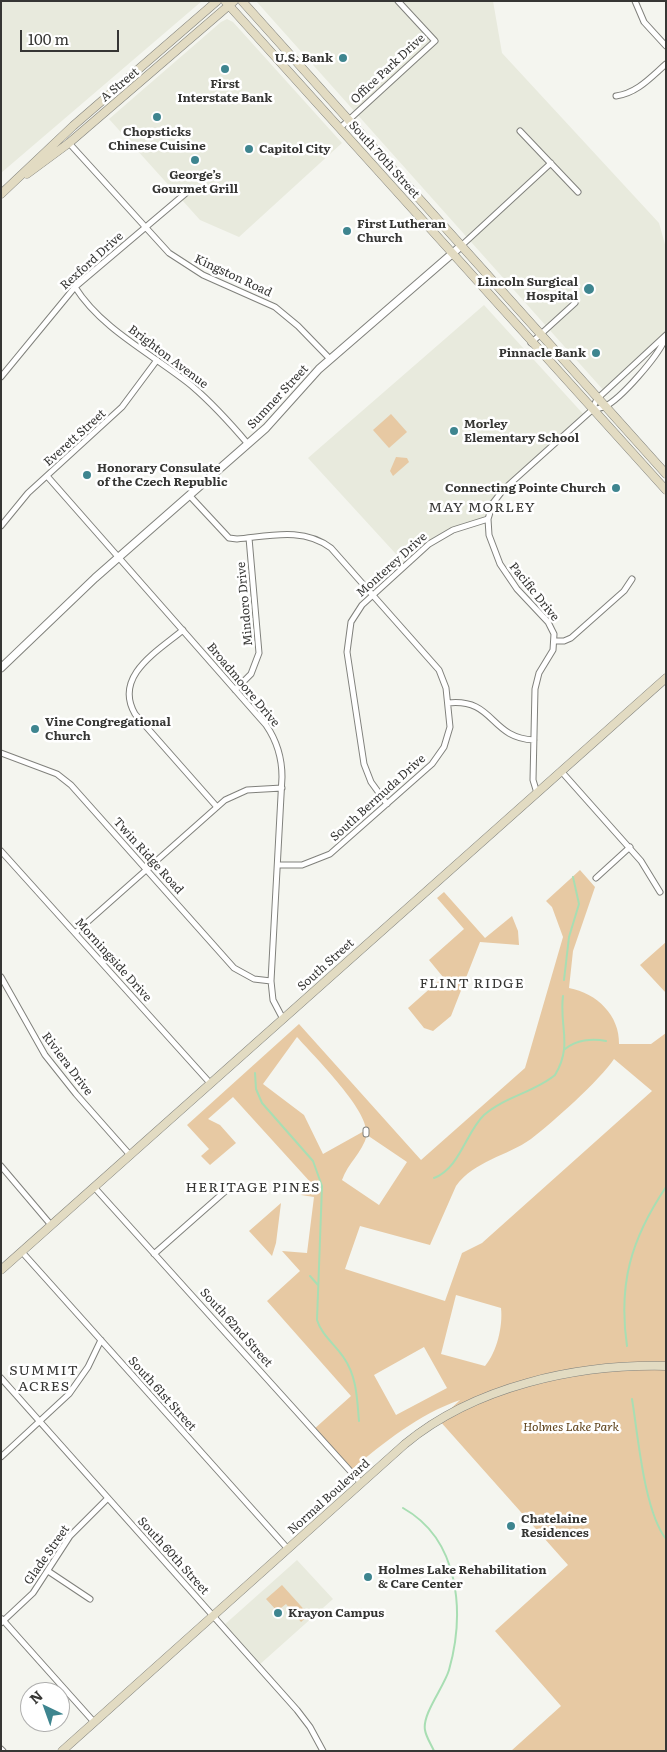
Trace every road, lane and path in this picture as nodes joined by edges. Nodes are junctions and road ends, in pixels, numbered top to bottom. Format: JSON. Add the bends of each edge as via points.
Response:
{"nodes":[{"id":1,"x":217,"y":1,"type":"edge"},
{"id":2,"x":242,"y":1,"type":"edge"},
{"id":3,"x":398,"y":1,"type":"edge"},
{"id":4,"x":635,"y":1,"type":"edge"},
{"id":5,"x":229,"y":3,"type":"edge"},
{"id":6,"x":666,"y":46,"type":"edge"},
{"id":7,"x":666,"y":64,"type":"edge"},
{"id":8,"x":616,"y":96,"type":"dead end"},
{"id":9,"x":348,"y":120,"type":"junction"},
{"id":10,"x":340,"y":128,"type":"junction"},
{"id":11,"x":520,"y":131,"type":"dead end"},
{"id":12,"x":69,"y":143,"type":"junction"},
{"id":13,"x":551,"y":163,"type":"junction"},
{"id":14,"x":17,"y":181,"type":"junction"},
{"id":15,"x":186,"y":192,"type":"dead end"},
{"id":16,"x":578,"y":192,"type":"dead end"},
{"id":17,"x":1,"y":194,"type":"edge"},
{"id":18,"x":146,"y":227,"type":"junction"},
{"id":19,"x":461,"y":246,"type":"junction"},
{"id":20,"x":452,"y":253,"type":"junction"},
{"id":21,"x":75,"y":287,"type":"junction"},
{"id":22,"x":575,"y":303,"type":"dead end"},
{"id":23,"x":541,"y":334,"type":"junction"},
{"id":24,"x":666,"y":336,"type":"edge"},
{"id":25,"x":531,"y":342,"type":"junction"},
{"id":26,"x":158,"y":360,"type":"junction"},
{"id":27,"x":330,"y":360,"type":"junction"},
{"id":28,"x":1,"y":378,"type":"edge"},
{"id":29,"x":597,"y":399,"type":"junction"},
{"id":30,"x":604,"y":407,"type":"junction"},
{"id":31,"x":592,"y":410,"type":"junction"},
{"id":32,"x":248,"y":444,"type":"junction"},
{"id":33,"x":666,"y":474,"type":"edge"},
{"id":34,"x":47,"y":476,"type":"junction"},
{"id":35,"x":666,"y":490,"type":"edge"},
{"id":36,"x":189,"y":495,"type":"junction"},
{"id":37,"x":488,"y":519,"type":"junction"},
{"id":38,"x":1,"y":526,"type":"edge"},
{"id":39,"x":249,"y":538,"type":"junction"},
{"id":40,"x":119,"y":557,"type":"junction"},
{"id":41,"x":632,"y":579,"type":"dead end"},
{"id":42,"x":373,"y":594,"type":"junction"},
{"id":43,"x":183,"y":630,"type":"junction"},
{"id":44,"x":555,"y":641,"type":"junction"},
{"id":45,"x":1,"y":668,"type":"edge"},
{"id":46,"x":666,"y":678,"type":"edge"},
{"id":47,"x":235,"y":690,"type":"junction"},
{"id":48,"x":448,"y":703,"type":"junction"},
{"id":49,"x":534,"y":740,"type":"junction"},
{"id":50,"x":1,"y":753,"type":"edge"},
{"id":51,"x":561,"y":771,"type":"junction"},
{"id":52,"x":282,"y":788,"type":"junction"},
{"id":53,"x":537,"y":793,"type":"junction"},
{"id":54,"x":387,"y":804,"type":"junction"},
{"id":55,"x":217,"y":807,"type":"junction"},
{"id":56,"x":630,"y":848,"type":"junction"},
{"id":57,"x":1,"y":851,"type":"edge"},
{"id":58,"x":278,"y":865,"type":"junction"},
{"id":59,"x":146,"y":870,"type":"junction"},
{"id":60,"x":596,"y":878,"type":"dead end"},
{"id":61,"x":660,"y":892,"type":"dead end"},
{"id":62,"x":75,"y":933,"type":"junction"},
{"id":63,"x":1,"y":977,"type":"edge"},
{"id":64,"x":271,"y":981,"type":"junction"},
{"id":65,"x":283,"y":1019,"type":"junction"},
{"id":66,"x":210,"y":1083,"type":"junction"},
{"id":67,"x":130,"y":1155,"type":"junction"},
{"id":68,"x":1,"y":1166,"type":"edge"},
{"id":69,"x":94,"y":1187,"type":"junction"},
{"id":70,"x":230,"y":1187,"type":"dead end"},
{"id":71,"x":51,"y":1225,"type":"junction"},
{"id":72,"x":22,"y":1252,"type":"junction"},
{"id":73,"x":154,"y":1254,"type":"junction"},
{"id":74,"x":1,"y":1270,"type":"edge"},
{"id":75,"x":101,"y":1340,"type":"junction"},
{"id":76,"x":666,"y":1366,"type":"edge"},
{"id":77,"x":1,"y":1378,"type":"edge"},
{"id":78,"x":40,"y":1422,"type":"junction"},
{"id":79,"x":1,"y":1457,"type":"edge"},
{"id":80,"x":361,"y":1483,"type":"junction"},
{"id":81,"x":108,"y":1498,"type":"junction"},
{"id":82,"x":288,"y":1549,"type":"junction"},
{"id":83,"x":48,"y":1571,"type":"junction"},
{"id":84,"x":90,"y":1599,"type":"dead end"},
{"id":85,"x":213,"y":1615,"type":"junction"},
{"id":86,"x":2,"y":1621,"type":"edge"},
{"id":87,"x":94,"y":1722,"type":"junction"},
{"id":88,"x":62,"y":1751,"type":"edge"},
{"id":89,"x":323,"y":1751,"type":"edge"}],
"edges":[{"from":1,"to":14,"type":"main road","name":"A Street","via":[[73,126]]},
{"from":2,"to":9,"type":"main road","name":"South 70th Street"},
{"from":3,"to":9,"type":"street","name":"Office Park Drive","via":[[435,41]]},
{"from":4,"to":6,"type":"street","via":[[644,22]]},
{"from":5,"to":10,"type":"main road","name":"South 70th Street"},
{"from":5,"to":12,"type":"main road","name":"A Street"},
{"from":7,"to":8,"type":"street","via":[[636,90]]},
{"from":9,"to":10,"type":"street","name":"Office Park Drive"},
{"from":9,"to":19,"type":"main road","name":"South 70th Street"},
{"from":10,"to":20,"type":"main road","name":"South 70th Street"},
{"from":11,"to":13,"type":"street"},
{"from":12,"to":14,"type":"main road","name":"A Street"},
{"from":12,"to":18,"type":"street","name":"Kingston Road"},
{"from":13,"to":16,"type":"street"},
{"from":13,"to":19,"type":"street","name":"Sumner Street"},
{"from":14,"to":17,"type":"main road","name":"A Street"},
{"from":15,"to":18,"type":"street","name":"Rexford Drive"},
{"from":18,"to":21,"type":"street","name":"Rexford Drive"},
{"from":18,"to":27,"type":"street","name":"Kingston Road","via":[[169,253],[189,268],[280,311]]},
{"from":19,"to":20,"type":"street","name":"Sumner Street"},
{"from":19,"to":23,"type":"main road","name":"South 70th Street"},
{"from":20,"to":25,"type":"main road","name":"South 70th Street"},
{"from":20,"to":27,"type":"street","name":"Sumner Street"},
{"from":21,"to":26,"type":"street","name":"Brighton Avenue","via":[[81,297],[110,324]]},
{"from":21,"to":28,"type":"street","name":"Rexford Drive"},
{"from":22,"to":23,"type":"street"},
{"from":23,"to":25,"type":"street"},
{"from":23,"to":29,"type":"main road","name":"South 70th Street"},
{"from":24,"to":29,"type":"street"},
{"from":24,"to":30,"type":"street","via":[[647,367]]},
{"from":25,"to":31,"type":"main road","name":"South 70th Street"},
{"from":26,"to":32,"type":"street","name":"Brighton Avenue","via":[[206,398]]},
{"from":26,"to":34,"type":"street","name":"Everett Street","via":[[111,419]]},
{"from":27,"to":32,"type":"street","name":"Sumner Street"},
{"from":29,"to":30,"type":"main road","name":"South 70th Street"},
{"from":29,"to":31,"type":"street"},
{"from":30,"to":31,"type":"street"},
{"from":30,"to":33,"type":"main road","name":"South 70th Street"},
{"from":31,"to":35,"type":"main road","name":"South 70th Street"},
{"from":31,"to":37,"type":"street","via":[[503,490],[493,503]]},
{"from":32,"to":36,"type":"street","name":"Sumner Street"},
{"from":34,"to":38,"type":"street","name":"Everett Street"},
{"from":34,"to":40,"type":"street","name":"Broadmoore Drive"},
{"from":36,"to":39,"type":"street","name":"South Bermuda Drive","via":[[224,535],[233,539]]},
{"from":36,"to":40,"type":"street","name":"Sumner Street"},
{"from":37,"to":42,"type":"street","name":"Monterey Drive","via":[[441,536]]},
{"from":37,"to":44,"type":"street","name":"Pacific Drive","via":[[489,535],[500,564],[517,589],[548,622]]},
{"from":39,"to":42,"type":"street","name":"South Bermuda Drive","via":[[290,534],[317,539],[336,552]]},
{"from":39,"to":47,"type":"street","name":"Mindoro Drive","via":[[259,653],[251,674]]},
{"from":40,"to":43,"type":"street","name":"Broadmoore Drive"},
{"from":40,"to":45,"type":"street","name":"Sumner Street"},
{"from":41,"to":44,"type":"street","via":[[624,591],[571,638]]},
{"from":42,"to":48,"type":"street","name":"South Bermuda Drive","via":[[434,662],[444,679]]},
{"from":42,"to":54,"type":"street","name":"Monterey Drive","via":[[351,622],[346,642],[364,764],[371,782]]},
{"from":43,"to":47,"type":"street","name":"Broadmoore Drive"},
{"from":43,"to":55,"type":"street","via":[[135,672],[129,688],[129,700],[135,714]]},
{"from":44,"to":49,"type":"street","name":"Pacific Drive","via":[[536,681]]},
{"from":46,"to":51,"type":"main road","name":"South Street"},
{"from":47,"to":52,"type":"street","name":"Broadmoore Drive","via":[[266,725],[276,743],[282,767]]},
{"from":48,"to":49,"type":"street","via":[[476,705],[507,734]]},
{"from":48,"to":54,"type":"street","name":"South Bermuda Drive","via":[[450,727],[440,754]]},
{"from":49,"to":53,"type":"street","name":"Pacific Drive","via":[[533,780]]},
{"from":50,"to":59,"type":"street","name":"Twin Ridge Road","via":[[65,780]]},
{"from":51,"to":53,"type":"main road","name":"South Street"},
{"from":51,"to":56,"type":"street"},
{"from":52,"to":55,"type":"street","via":[[247,790]]},
{"from":52,"to":58,"type":"street","name":"Broadmoore Drive"},
{"from":53,"to":65,"type":"main road","name":"South Street"},
{"from":54,"to":58,"type":"street","name":"South Bermuda Drive","via":[[323,858],[302,865]]},
{"from":55,"to":59,"type":"street"},
{"from":56,"to":60,"type":"street"},
{"from":56,"to":61,"type":"street"},
{"from":57,"to":62,"type":"street","name":"Morningside Drive"},
{"from":58,"to":64,"type":"street","name":"Broadmoore Drive"},
{"from":59,"to":62,"type":"street"},
{"from":59,"to":64,"type":"street","name":"Twin Ridge Road","via":[[234,968],[254,979]]},
{"from":62,"to":66,"type":"street","name":"Morningside Drive"},
{"from":63,"to":67,"type":"street","name":"Riviera Drive","via":[[45,1055]]},
{"from":64,"to":65,"type":"street","name":"Broadmoore Drive","via":[[274,1000]]},
{"from":65,"to":66,"type":"main road","name":"South Street"},
{"from":66,"to":67,"type":"main road","name":"South Street"},
{"from":67,"to":69,"type":"main road","name":"South Street"},
{"from":68,"to":71,"type":"street"},
{"from":69,"to":71,"type":"main road","name":"South Street"},
{"from":69,"to":73,"type":"street","name":"South 62nd Street"},
{"from":70,"to":73,"type":"street"},
{"from":71,"to":72,"type":"main road","name":"South Street"},
{"from":72,"to":74,"type":"main road","name":"South Street"},
{"from":72,"to":75,"type":"street","name":"South 61st Street"},
{"from":73,"to":80,"type":"street","name":"South 62nd Street"},
{"from":75,"to":78,"type":"street","via":[[79,1381]]},
{"from":75,"to":82,"type":"street","name":"South 61st Street"},
{"from":76,"to":80,"type":"main road","name":"Normal Boulevard","via":[[625,1366],[575,1373],[493,1395],[427,1427]]},
{"from":77,"to":78,"type":"street","name":"South 60th Street"},
{"from":78,"to":79,"type":"street"},
{"from":78,"to":81,"type":"street","name":"South 60th Street"},
{"from":80,"to":82,"type":"main road","name":"Normal Boulevard"},
{"from":81,"to":83,"type":"street","name":"Glade Street","via":[[82,1522]]},
{"from":81,"to":85,"type":"street","name":"South 60th Street"},
{"from":82,"to":85,"type":"main road","name":"Normal Boulevard"},
{"from":83,"to":84,"type":"street"},
{"from":83,"to":86,"type":"street","name":"Glade Street","via":[[32,1593]]},
{"from":85,"to":87,"type":"main road","name":"Normal Boulevard"},
{"from":85,"to":89,"type":"street","name":"South 60th Street","via":[[303,1716]]},
{"from":86,"to":87,"type":"street"},
{"from":87,"to":88,"type":"main road","name":"Normal Boulevard"}]}
